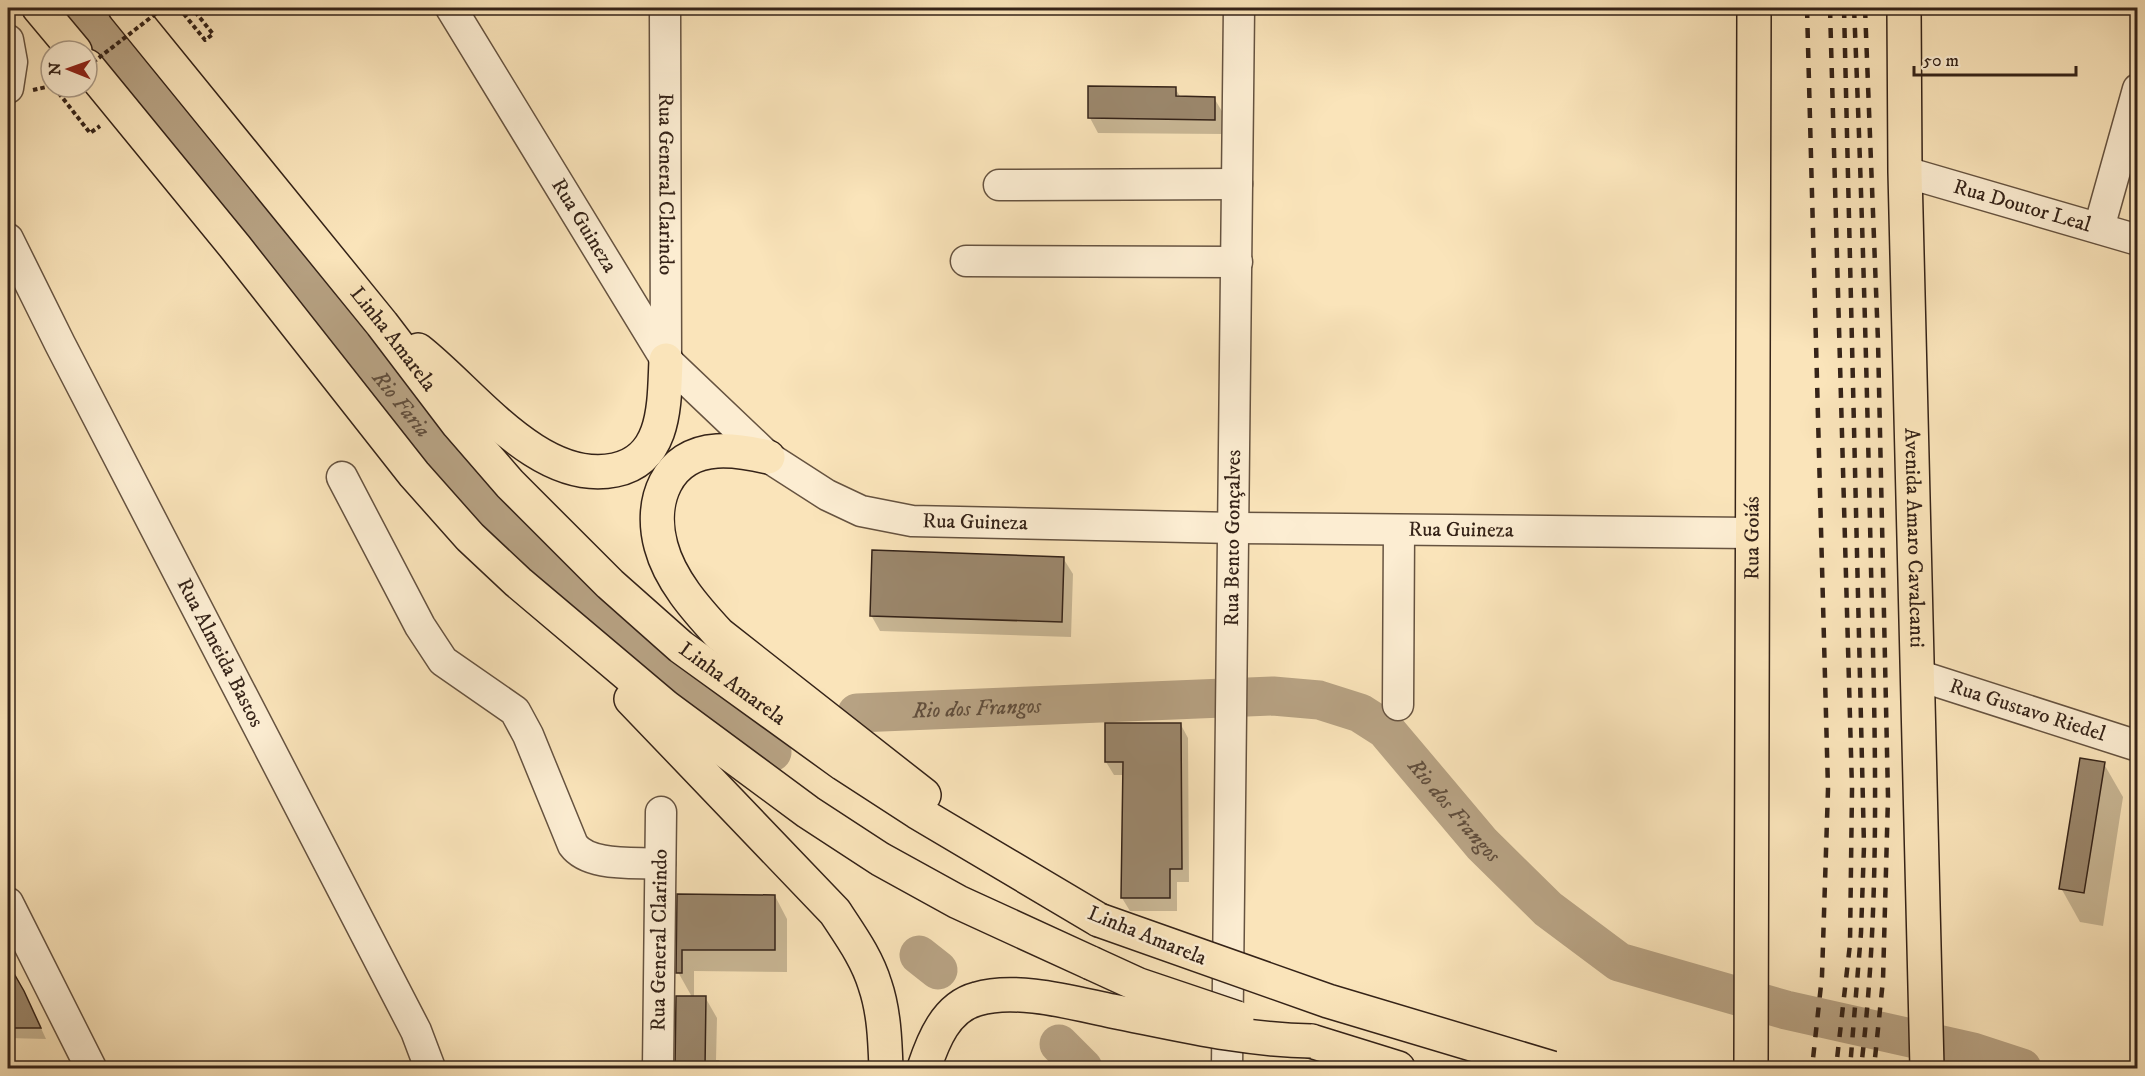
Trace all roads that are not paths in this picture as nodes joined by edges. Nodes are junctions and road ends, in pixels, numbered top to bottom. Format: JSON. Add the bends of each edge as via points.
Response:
{"nodes":[{"id":1,"x":39,"y":8,"type":"edge"},
{"id":2,"x":125,"y":8,"type":"edge"},
{"id":3,"x":451,"y":8,"type":"edge"},
{"id":4,"x":665,"y":8,"type":"edge"},
{"id":5,"x":1239,"y":8,"type":"edge"},
{"id":6,"x":1754,"y":8,"type":"edge"},
{"id":7,"x":1904,"y":8,"type":"edge"},
{"id":8,"x":65,"y":39,"type":"edge"},
{"id":9,"x":8,"y":40,"type":"edge"},
{"id":10,"x":99,"y":82,"type":"edge"},
{"id":11,"x":8,"y":88,"type":"edge"},
{"id":12,"x":2138,"y":89,"type":"edge"},
{"id":13,"x":1905,"y":172,"type":"junction"},
{"id":14,"x":1238,"y":184,"type":"junction"},
{"id":15,"x":999,"y":185,"type":"dead end"},
{"id":16,"x":2099,"y":228,"type":"junction"},
{"id":17,"x":8,"y":239,"type":"edge"},
{"id":18,"x":2138,"y":240,"type":"edge"},
{"id":19,"x":966,"y":261,"type":"dead end"},
{"id":20,"x":1237,"y":262,"type":"junction"},
{"id":21,"x":382,"y":324,"type":"junction"},
{"id":22,"x":666,"y":360,"type":"junction"},
{"id":23,"x":768,"y":457,"type":"junction"},
{"id":24,"x":342,"y":477,"type":"dead end"},
{"id":25,"x":1234,"y":528,"type":"junction"},
{"id":26,"x":1399,"y":530,"type":"junction"},
{"id":27,"x":1752,"y":533,"type":"junction"},
{"id":28,"x":593,"y":646,"type":"junction"},
{"id":29,"x":1917,"y":675,"type":"junction"},
{"id":30,"x":1398,"y":705,"type":"dead end"},
{"id":31,"x":2138,"y":746,"type":"edge"},
{"id":32,"x":661,"y":812,"type":"dead end"},
{"id":33,"x":999,"y":859,"type":"junction"},
{"id":34,"x":660,"y":864,"type":"junction"},
{"id":35,"x":8,"y":903,"type":"edge"},
{"id":36,"x":1311,"y":1041,"type":"junction"},
{"id":37,"x":1927,"y":1052,"type":"edge"},
{"id":38,"x":91,"y":1068,"type":"edge"},
{"id":39,"x":430,"y":1068,"type":"edge"},
{"id":40,"x":658,"y":1068,"type":"edge"},
{"id":41,"x":886,"y":1068,"type":"edge"},
{"id":42,"x":924,"y":1068,"type":"edge"},
{"id":43,"x":1227,"y":1068,"type":"edge"},
{"id":44,"x":1398,"y":1068,"type":"edge"},
{"id":45,"x":1552,"y":1068,"type":"edge"},
{"id":46,"x":1751,"y":1068,"type":"edge"}],
"edges":[{"from":1,"to":8,"type":"main road"},
{"from":2,"to":21,"type":"main road","name":"Linha Amarela"},
{"from":3,"to":22,"type":"street","name":"Rua Guineza"},
{"from":4,"to":22,"type":"street","name":"Rua General Clarindo"},
{"from":5,"to":14,"type":"street","name":"Rua Bento Gonçalves"},
{"from":6,"to":27,"type":"main road","name":"Rua Goiás"},
{"from":7,"to":13,"type":"main road","name":"Avenida Amaro Cavalcanti"},
{"from":9,"to":11,"type":"street","via":[[12,62]]},
{"from":10,"to":28,"type":"main road","via":[[422,483],[470,537]]},
{"from":12,"to":16,"type":"street"},
{"from":13,"to":16,"type":"street","name":"Rua Doutor Leal"},
{"from":13,"to":29,"type":"main road","name":"Avenida Amaro Cavalcanti"},
{"from":14,"to":15,"type":"street"},
{"from":14,"to":20,"type":"street","name":"Rua Bento Gonçalves"},
{"from":16,"to":18,"type":"street","name":"Rua Doutor Leal"},
{"from":17,"to":39,"type":"street","name":"Rua Almeida Bastos","via":[[416,1031]]},
{"from":19,"to":20,"type":"street"},
{"from":20,"to":25,"type":"street","name":"Rua Bento Gonçalves"},
{"from":21,"to":22,"type":"main road","via":[[435,363],[510,432],[554,462],[576,471],[618,470],[635,463],[647,452],[657,436],[663,413]]},
{"from":21,"to":33,"type":"main road","name":"Linha Amarela","via":[[458,424],[510,484],[610,584],[681,647],[843,764]]},
{"from":22,"to":23,"type":"street","name":"Rua Guineza"},
{"from":23,"to":25,"type":"street","name":"Rua Guineza","via":[[827,495],[879,516],[912,521]]},
{"from":23,"to":33,"type":"main road","via":[[717,451],[696,455],[677,468],[664,484],[657,503],[657,520],[661,547],[675,576],[693,606],[718,634],[907,780]]},
{"from":24,"to":34,"type":"street","via":[[420,626],[443,661],[515,711],[579,853],[595,859]]},
{"from":25,"to":26,"type":"street","name":"Rua Guineza"},
{"from":25,"to":43,"type":"street","name":"Rua Bento Gonçalves"},
{"from":26,"to":27,"type":"street","name":"Rua Guineza"},
{"from":26,"to":30,"type":"street"},
{"from":27,"to":46,"type":"main road","name":"Rua Goiás"},
{"from":28,"to":36,"type":"main road","bridge":true,"via":[[666,707],[808,812],[958,902],[1178,999]]},
{"from":28,"to":41,"type":"main road","via":[[642,711],[835,912],[858,947],[875,986],[885,1037]]},
{"from":29,"to":31,"type":"street","name":"Rua Gustavo Riedel"},
{"from":29,"to":37,"type":"main road","name":"Avenida Amaro Cavalcanti"},
{"from":32,"to":34,"type":"street","name":"Rua General Clarindo"},
{"from":33,"to":45,"type":"main road","name":"Linha Amarela","bridge":true,"via":[[1099,920],[1328,1001]]},
{"from":34,"to":40,"type":"street","name":"Rua General Clarindo"},
{"from":35,"to":38,"type":"street"},
{"from":36,"to":42,"type":"main road","bridge":true,"via":[[1253,1039],[1059,1000],[991,996],[958,1008],[942,1026]]},
{"from":36,"to":44,"type":"main road"}]}
